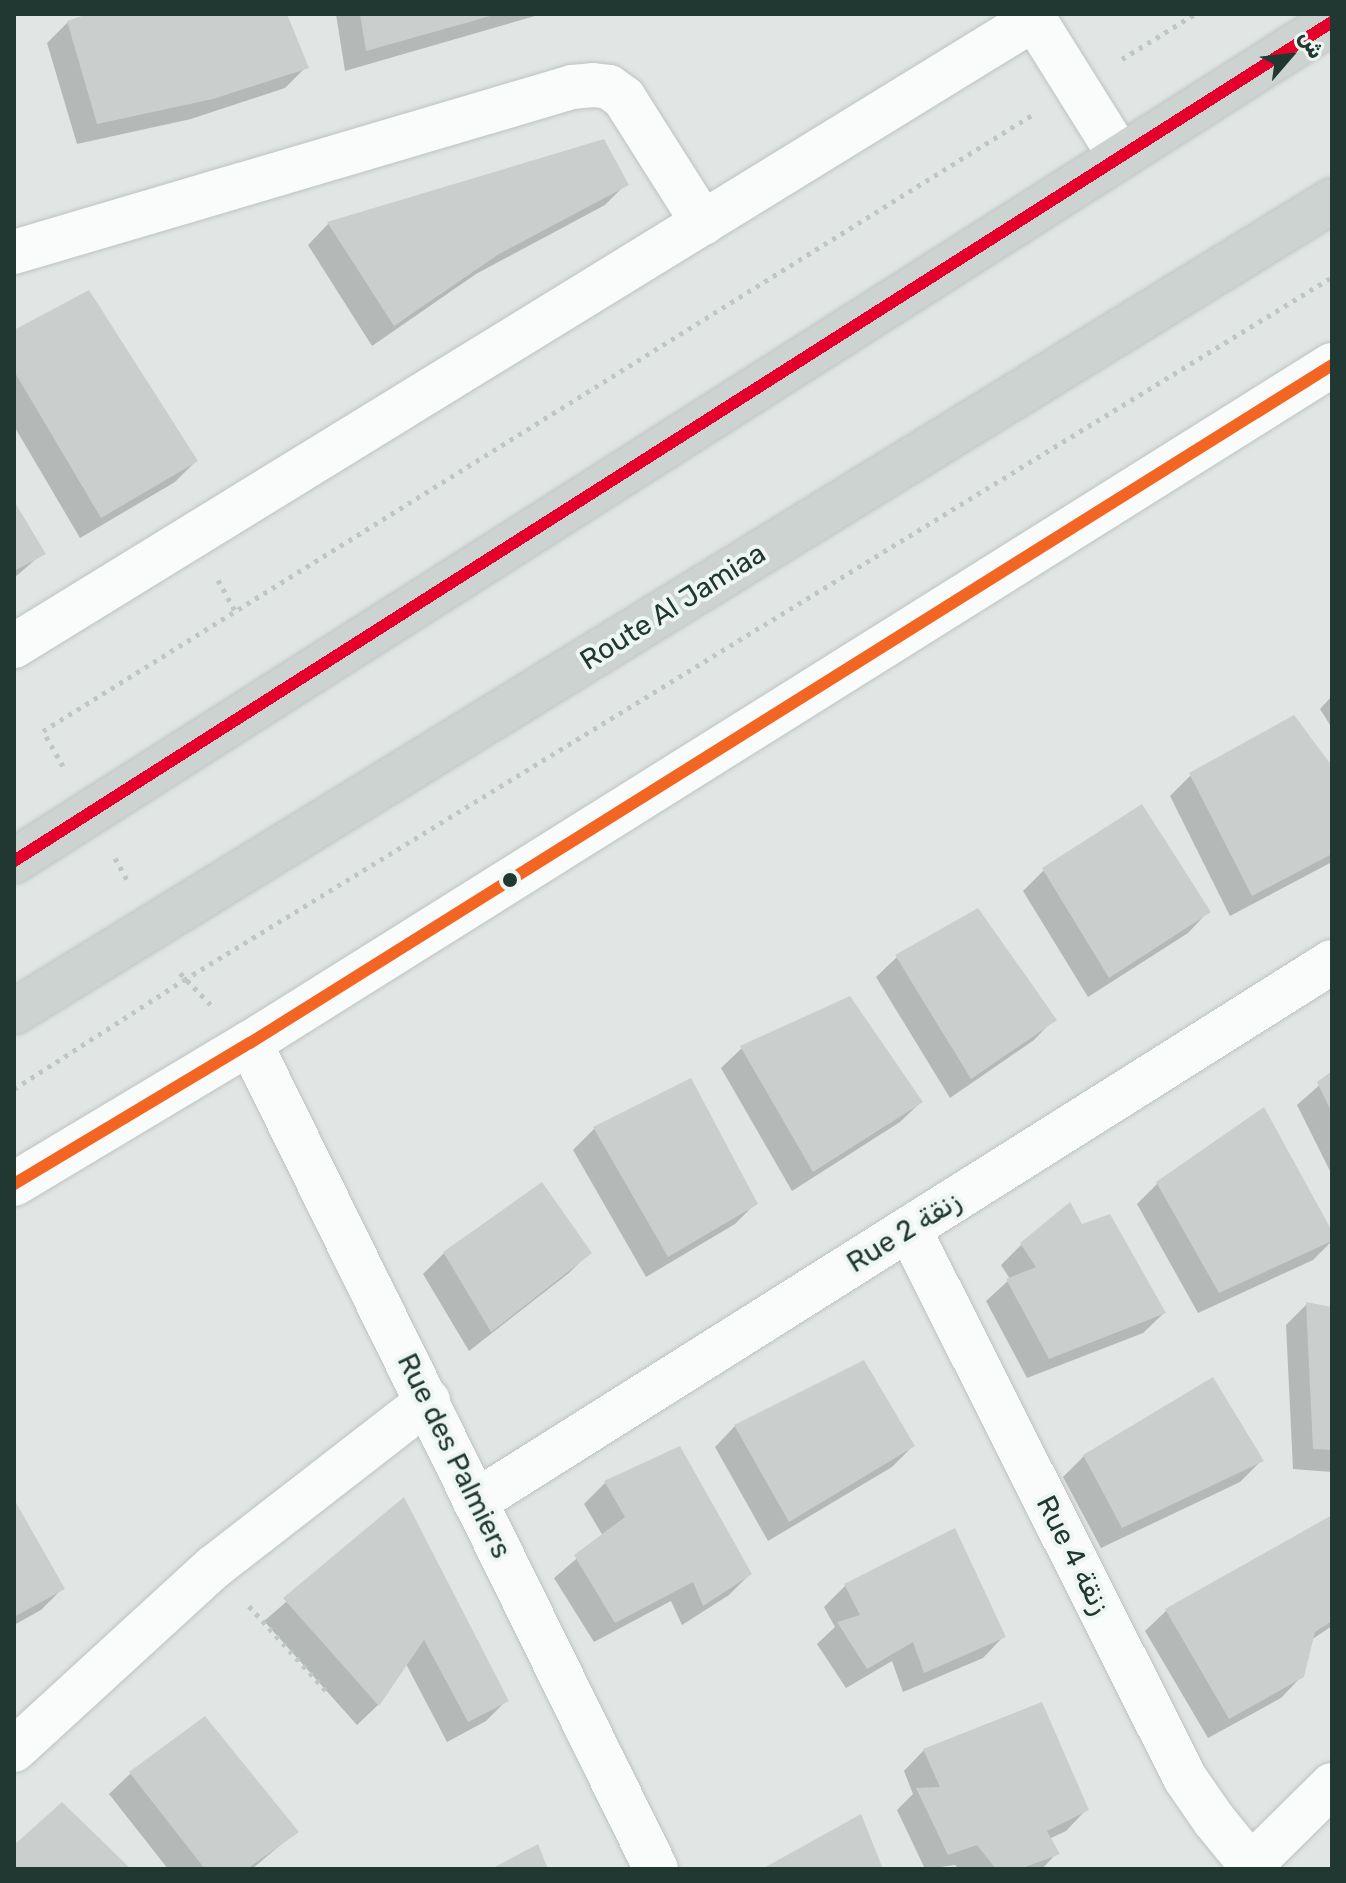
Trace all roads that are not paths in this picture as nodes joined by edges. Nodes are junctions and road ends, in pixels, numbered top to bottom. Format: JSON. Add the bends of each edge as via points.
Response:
{"nodes":[{"id":1,"x":1032,"y":16,"type":"edge"},
{"id":2,"x":1332,"y":22,"type":"edge"},
{"id":3,"x":1119,"y":155,"type":"junction"},
{"id":4,"x":1332,"y":201,"type":"edge"},
{"id":5,"x":703,"y":223,"type":"junction"},
{"id":6,"x":14,"y":252,"type":"edge"},
{"id":7,"x":1332,"y":365,"type":"edge"},
{"id":8,"x":14,"y":646,"type":"edge"},
{"id":9,"x":14,"y":861,"type":"edge"},
{"id":10,"x":1332,"y":962,"type":"edge"},
{"id":11,"x":14,"y":1012,"type":"edge"},
{"id":12,"x":250,"y":1043,"type":"junction"},
{"id":13,"x":14,"y":1184,"type":"edge"},
{"id":14,"x":909,"y":1229,"type":"junction"},
{"id":15,"x":428,"y":1401,"type":"junction"},
{"id":16,"x":475,"y":1502,"type":"junction"},
{"id":17,"x":14,"y":1750,"type":"edge"},
{"id":18,"x":1332,"y":1785,"type":"edge"},
{"id":19,"x":1253,"y":1867,"type":"edge"},
{"id":20,"x":656,"y":1869,"type":"edge"}],
"edges":[{"from":1,"to":3,"type":"street"},
{"from":1,"to":5,"type":"street"},
{"from":2,"to":3,"type":"main road"},
{"from":3,"to":9,"type":"main road"},
{"from":4,"to":11,"type":"main road","name":"Route Al Jamiaa"},
{"from":5,"to":6,"type":"street","via":[[624,98],[609,87],[593,85]]},
{"from":5,"to":8,"type":"street"},
{"from":7,"to":12,"type":"street"},
{"from":10,"to":14,"type":"street","name":"Rue 2 زنقة"},
{"from":12,"to":13,"type":"street"},
{"from":12,"to":15,"type":"street","name":"Rue des Palmiers"},
{"from":14,"to":16,"type":"street","name":"Rue 2 زنقة"},
{"from":14,"to":19,"type":"street","name":"Rue 4 زنقة","via":[[1185,1778]]},
{"from":15,"to":16,"type":"street","name":"Rue des Palmiers"},
{"from":15,"to":17,"type":"street","via":[[214,1567]]},
{"from":16,"to":20,"type":"street","name":"Rue des Palmiers"},
{"from":18,"to":19,"type":"street"}]}
